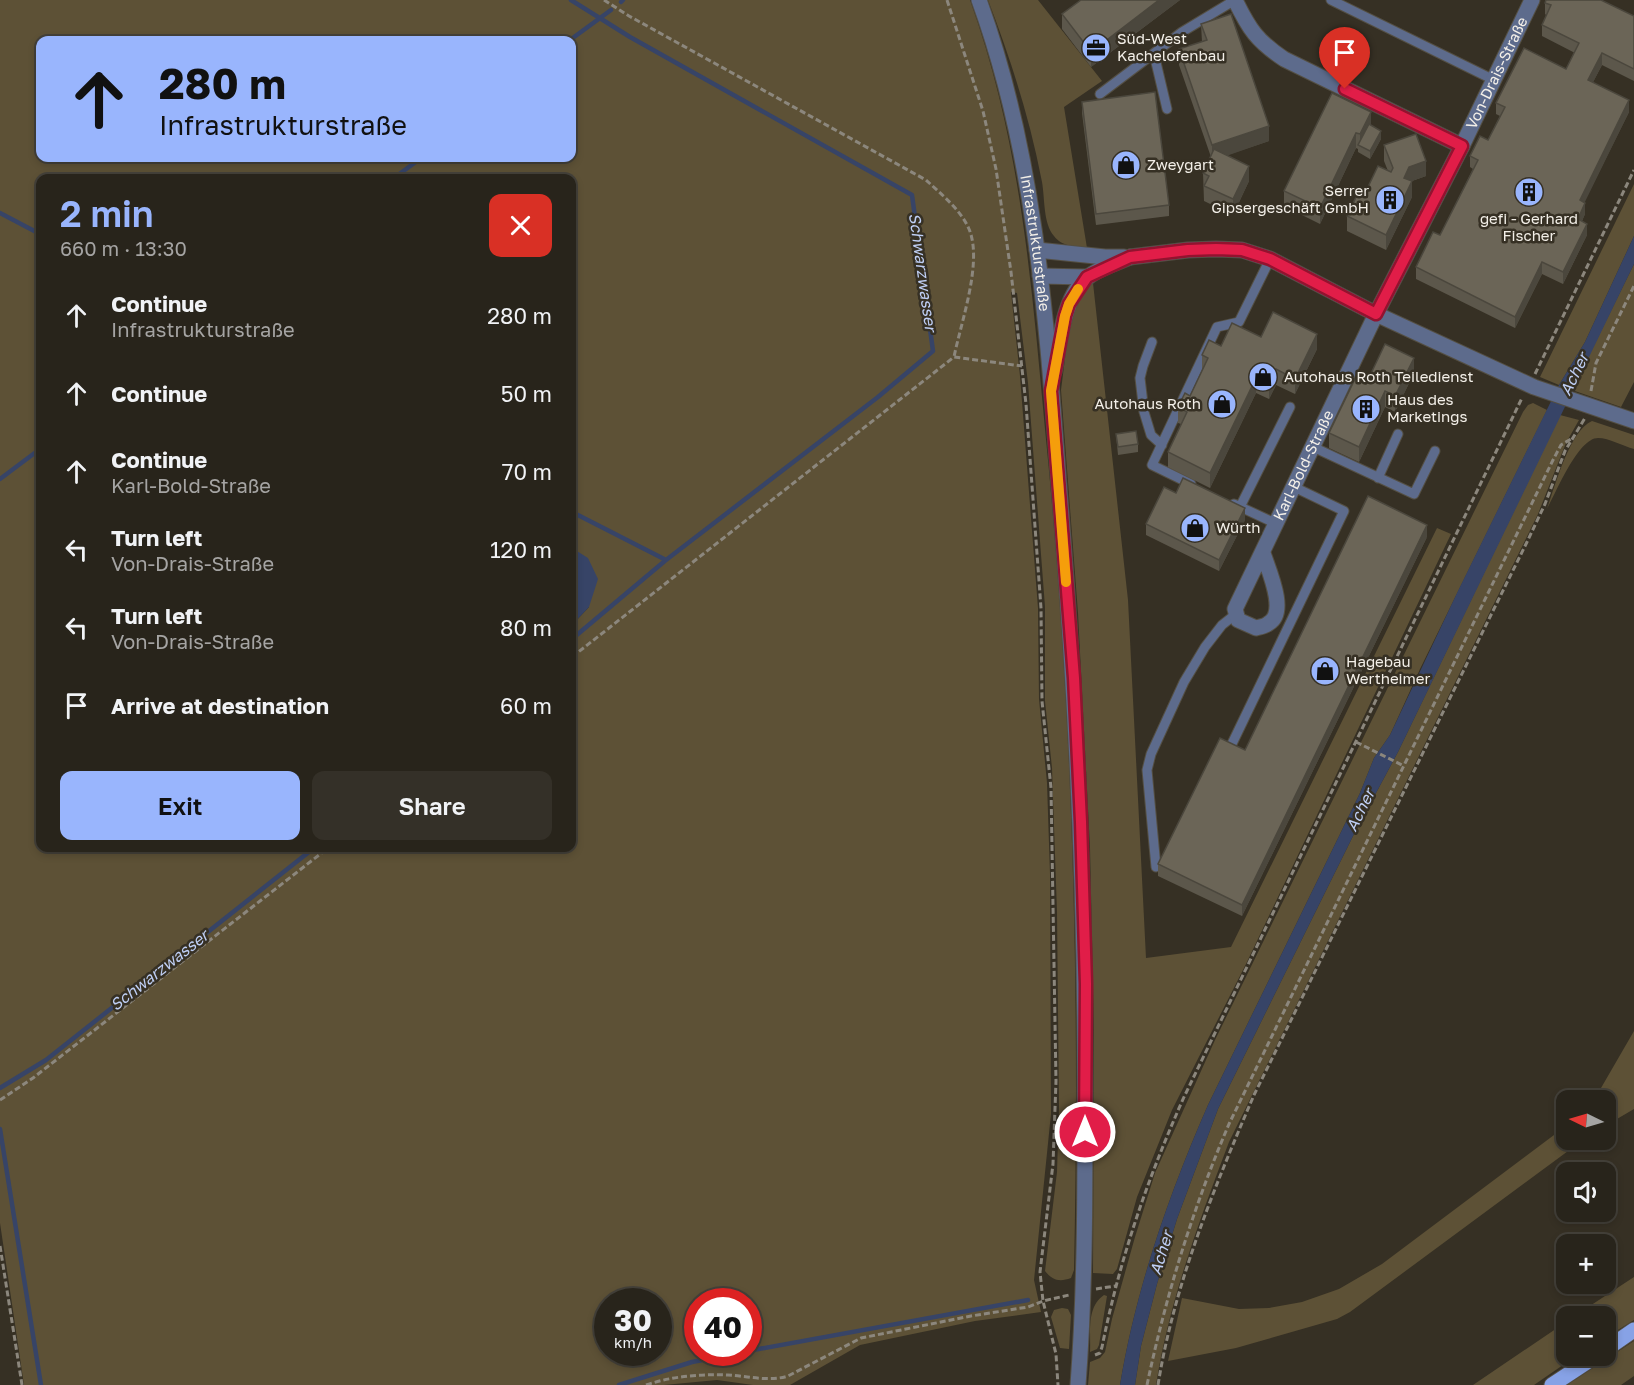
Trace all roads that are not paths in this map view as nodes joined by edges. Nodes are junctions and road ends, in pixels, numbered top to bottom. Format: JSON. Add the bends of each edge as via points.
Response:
{"nodes":[{"id":1,"x":979,"y":0,"type":"edge"},
{"id":2,"x":1235,"y":0,"type":"edge"},
{"id":3,"x":1331,"y":0,"type":"edge"},
{"id":4,"x":1532,"y":0,"type":"edge"},
{"id":5,"x":1154,"y":54,"type":"junction"},
{"id":6,"x":1494,"y":80,"type":"junction"},
{"id":7,"x":1100,"y":94,"type":"dead end"},
{"id":8,"x":1167,"y":109,"type":"dead end"},
{"id":9,"x":1462,"y":146,"type":"junction"},
{"id":10,"x":1037,"y":250,"type":"junction"},
{"id":11,"x":1130,"y":257,"type":"junction"},
{"id":12,"x":1270,"y":259,"type":"junction"},
{"id":13,"x":1040,"y":276,"type":"junction"},
{"id":14,"x":1087,"y":277,"type":"junction"},
{"id":15,"x":1376,"y":314,"type":"junction"},
{"id":16,"x":1152,"y":342,"type":"dead end"},
{"id":17,"x":1051,"y":391,"type":"junction"},
{"id":18,"x":1290,"y":407,"type":"dead end"},
{"id":19,"x":1634,"y":421,"type":"edge"},
{"id":20,"x":1398,"y":434,"type":"dead end"},
{"id":21,"x":1162,"y":445,"type":"junction"},
{"id":22,"x":1313,"y":447,"type":"junction"},
{"id":23,"x":1435,"y":451,"type":"dead end"},
{"id":24,"x":1378,"y":478,"type":"junction"},
{"id":25,"x":1294,"y":487,"type":"junction"},
{"id":26,"x":1201,"y":488,"type":"edge"},
{"id":27,"x":1221,"y":497,"type":"edge"},
{"id":28,"x":1240,"y":507,"type":"junction"},
{"id":29,"x":1277,"y":524,"type":"junction"},
{"id":30,"x":1263,"y":553,"type":"junction"},
{"id":31,"x":1236,"y":614,"type":"junction"},
{"id":32,"x":1229,"y":750,"type":"edge"},
{"id":33,"x":1156,"y":867,"type":"edge"},
{"id":34,"x":1634,"y":1330,"type":"edge"},
{"id":35,"x":1616,"y":1342,"type":"edge"},
{"id":36,"x":1581,"y":1366,"type":"edge"},
{"id":37,"x":1078,"y":1385,"type":"edge"},
{"id":38,"x":1552,"y":1385,"type":"edge"}],
"edges":[{"from":1,"to":10,"type":"street","name":"Infrastrukturstraße","via":[[997,48],[1012,108]]},
{"from":2,"to":5,"type":"lane"},
{"from":2,"to":9,"type":"street","name":"Von-Drais-Straße","via":[[1248,27],[1275,53]]},
{"from":3,"to":6,"type":"lane"},
{"from":4,"to":6,"type":"street","name":"Von-Drais-Straße"},
{"from":5,"to":7,"type":"lane"},
{"from":5,"to":8,"type":"lane"},
{"from":6,"to":9,"type":"street","name":"Von-Drais-Straße"},
{"from":9,"to":15,"type":"street","name":"Von-Drais-Straße"},
{"from":10,"to":11,"type":"street"},
{"from":10,"to":13,"type":"street","name":"Infrastrukturstraße"},
{"from":11,"to":12,"type":"street","via":[[1216,249],[1242,250]]},
{"from":11,"to":14,"type":"street"},
{"from":12,"to":15,"type":"street"},
{"from":12,"to":21,"type":"lane","via":[[1239,322],[1216,327]]},
{"from":13,"to":14,"type":"street"},
{"from":13,"to":17,"type":"street","name":"Infrastrukturstraße"},
{"from":14,"to":17,"type":"street","via":[[1069,304]]},
{"from":15,"to":19,"type":"street","via":[[1531,386]]},
{"from":15,"to":22,"type":"street","name":"Karl-Bold-Straße"},
{"from":16,"to":21,"type":"lane","via":[[1140,378],[1151,435]]},
{"from":17,"to":37,"type":"street","name":"Infrastrukturstraße","via":[[1074,689],[1086,984],[1084,1292]]},
{"from":18,"to":28,"type":"lane"},
{"from":20,"to":24,"type":"lane"},
{"from":21,"to":26,"type":"lane","via":[[1152,465]]},
{"from":22,"to":24,"type":"lane"},
{"from":22,"to":25,"type":"street","name":"Karl-Bold-Straße"},
{"from":23,"to":24,"type":"lane","via":[[1414,494]]},
{"from":25,"to":29,"type":"street","name":"Karl-Bold-Straße"},
{"from":25,"to":32,"type":"lane","via":[[1344,511]]},
{"from":27,"to":28,"type":"lane"},
{"from":28,"to":29,"type":"lane"},
{"from":29,"to":30,"type":"street","name":"Karl-Bold-Straße"},
{"from":30,"to":31,"type":"street","name":"Karl-Bold-Straße"},
{"from":30,"to":31,"type":"street","via":[[1278,603],[1277,615],[1271,623],[1256,628],[1238,620]]},
{"from":31,"to":33,"type":"lane","via":[[1204,646],[1151,754],[1147,770]]},
{"from":34,"to":35,"type":"main road"},
{"from":36,"to":38,"type":"main road"}]}
